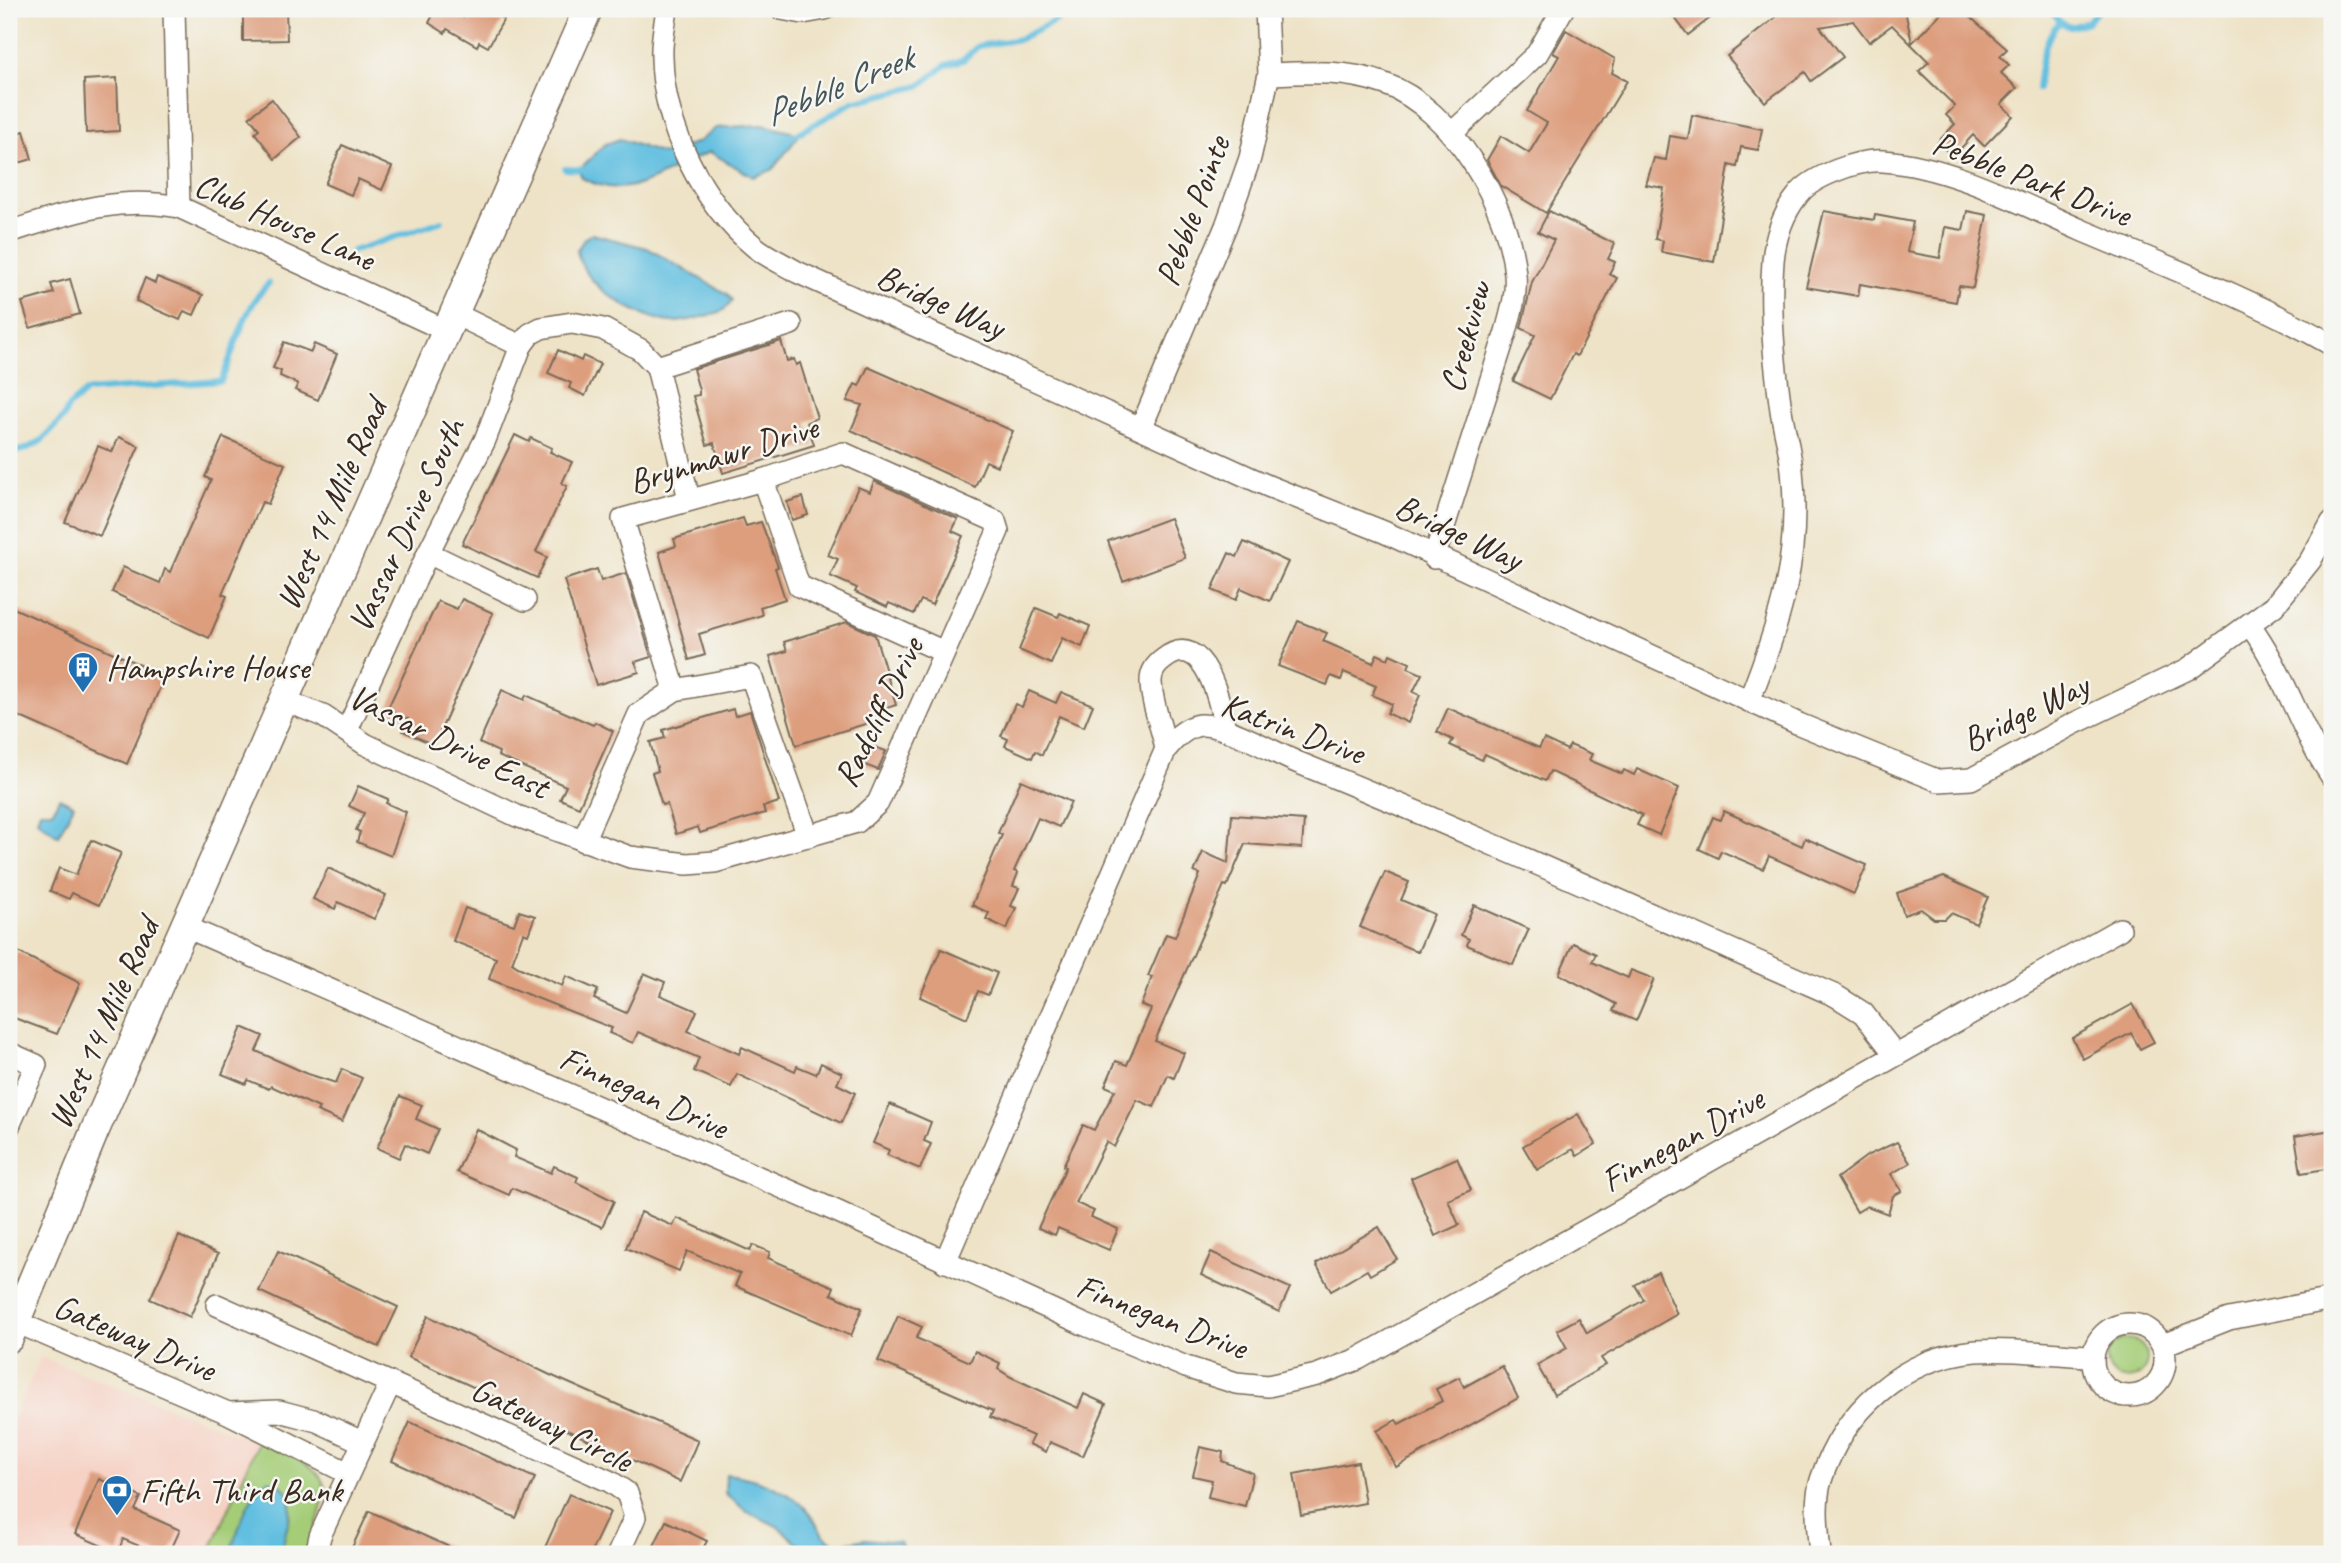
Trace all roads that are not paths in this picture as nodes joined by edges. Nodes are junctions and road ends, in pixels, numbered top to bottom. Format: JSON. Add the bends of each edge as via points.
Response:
{"nodes":[{"id":1,"x":174,"y":9,"type":"edge"},
{"id":2,"x":588,"y":9,"type":"edge"},
{"id":3,"x":667,"y":9,"type":"edge"},
{"id":4,"x":781,"y":9,"type":"edge"},
{"id":5,"x":825,"y":9,"type":"edge"},
{"id":6,"x":1266,"y":9,"type":"edge"},
{"id":7,"x":1563,"y":9,"type":"edge"},
{"id":8,"x":1269,"y":74,"type":"junction"},
{"id":9,"x":1452,"y":133,"type":"junction"},
{"id":10,"x":179,"y":207,"type":"junction"},
{"id":11,"x":9,"y":232,"type":"edge"},
{"id":12,"x":451,"y":323,"type":"junction"},
{"id":13,"x":791,"y":324,"type":"dead end"},
{"id":14,"x":2332,"y":345,"type":"edge"},
{"id":15,"x":521,"y":346,"type":"junction"},
{"id":16,"x":657,"y":367,"type":"junction"},
{"id":17,"x":1141,"y":428,"type":"junction"},
{"id":18,"x":843,"y":453,"type":"joint"},
{"id":19,"x":764,"y":480,"type":"junction"},
{"id":20,"x":689,"y":499,"type":"junction"},
{"id":21,"x":2332,"y":522,"type":"edge"},
{"id":22,"x":428,"y":553,"type":"junction"},
{"id":23,"x":1434,"y":558,"type":"junction"},
{"id":24,"x":526,"y":600,"type":"dead end"},
{"id":25,"x":2249,"y":624,"type":"junction"},
{"id":26,"x":944,"y":652,"type":"junction"},
{"id":27,"x":675,"y":690,"type":"junction"},
{"id":28,"x":286,"y":701,"type":"junction"},
{"id":29,"x":1749,"y":701,"type":"junction"},
{"id":30,"x":347,"y":730,"type":"junction"},
{"id":31,"x":1224,"y":730,"type":"junction"},
{"id":32,"x":1166,"y":749,"type":"junction"},
{"id":33,"x":2332,"y":777,"type":"edge"},
{"id":34,"x":808,"y":836,"type":"junction"},
{"id":35,"x":583,"y":841,"type":"junction"},
{"id":36,"x":186,"y":927,"type":"junction"},
{"id":37,"x":2120,"y":929,"type":"dead end"},
{"id":38,"x":9,"y":1053,"type":"edge"},
{"id":39,"x":1895,"y":1054,"type":"junction"},
{"id":40,"x":9,"y":1126,"type":"edge"},
{"id":41,"x":945,"y":1262,"type":"junction"},
{"id":42,"x":2332,"y":1299,"type":"edge"},
{"id":43,"x":217,"y":1305,"type":"dead end"},
{"id":44,"x":12,"y":1330,"type":"edge"},
{"id":45,"x":2162,"y":1345,"type":"junction"},
{"id":46,"x":2093,"y":1356,"type":"junction"},
{"id":47,"x":390,"y":1384,"type":"junction"},
{"id":48,"x":228,"y":1413,"type":"junction"},
{"id":49,"x":362,"y":1442,"type":"junction"},
{"id":50,"x":348,"y":1473,"type":"junction"},
{"id":51,"x":316,"y":1554,"type":"edge"},
{"id":52,"x":618,"y":1554,"type":"edge"},
{"id":53,"x":1821,"y":1554,"type":"edge"}],
"edges":[{"from":1,"to":10,"type":"street"},
{"from":2,"to":12,"type":"street","name":"West 14 Mile Road"},
{"from":3,"to":17,"type":"street","name":"Bridge Way","via":[[661,56],[666,100],[678,140],[715,202],[755,247],[797,272]]},
{"from":4,"to":5,"type":"street","via":[[803,13]]},
{"from":6,"to":8,"type":"street","name":"Pebble Pointe"},
{"from":7,"to":9,"type":"street","via":[[1537,54]]},
{"from":8,"to":9,"type":"street","name":"Creekview","via":[[1330,72],[1388,84],[1430,110]]},
{"from":8,"to":17,"type":"street","name":"Pebble Pointe","via":[[1250,158],[1226,226]]},
{"from":9,"to":23,"type":"street","name":"Creekview","via":[[1480,176],[1501,222],[1512,253],[1516,294]]},
{"from":10,"to":11,"type":"street","name":"Club House Lane","via":[[117,202]]},
{"from":10,"to":12,"type":"street","name":"Club House Lane"},
{"from":12,"to":15,"type":"street"},
{"from":12,"to":28,"type":"street","name":"West 14 Mile Road"},
{"from":13,"to":16,"type":"street"},
{"from":14,"to":29,"type":"street","name":"Pebble Park Drive","via":[[1970,183],[1881,160],[1847,164],[1813,184],[1799,193],[1778,232],[1773,262],[1771,331],[1792,470],[1794,522],[1790,579]]},
{"from":15,"to":16,"type":"street","via":[[541,328],[584,324],[641,349]]},
{"from":15,"to":22,"type":"street","name":"Vassar Drive South","via":[[485,440]]},
{"from":16,"to":20,"type":"street"},
{"from":17,"to":23,"type":"street","name":"Bridge Way"},
{"from":18,"to":19,"type":"street","name":"Brynmawr Drive"},
{"from":18,"to":26,"type":"street","name":"Radcliff Drive","via":[[995,521],[998,531]]},
{"from":19,"to":20,"type":"street","name":"Brynmawr Drive"},
{"from":19,"to":26,"type":"street","via":[[799,586]]},
{"from":20,"to":27,"type":"street","name":"Brynmawr Drive","via":[[623,519]]},
{"from":21,"to":25,"type":"street","name":"Bridge Way","via":[[2310,561],[2273,606]]},
{"from":22,"to":24,"type":"street"},
{"from":22,"to":30,"type":"street","name":"Vassar Drive South"},
{"from":23,"to":29,"type":"street","name":"Bridge Way"},
{"from":25,"to":29,"type":"street","name":"Bridge Way","via":[[2188,669],[1971,779],[1939,781]]},
{"from":25,"to":33,"type":"street","via":[[2266,647]]},
{"from":26,"to":34,"type":"street","name":"Radcliff Drive","via":[[878,803],[858,822]]},
{"from":27,"to":34,"type":"street","via":[[751,676]]},
{"from":27,"to":35,"type":"street","via":[[639,714]]},
{"from":28,"to":30,"type":"street","name":"Vassar Drive East"},
{"from":28,"to":36,"type":"street","name":"West 14 Mile Road"},
{"from":30,"to":35,"type":"street","name":"Vassar Drive East","via":[[365,744],[517,816]]},
{"from":31,"to":32,"type":"street","name":"Katrin Drive","via":[[1199,725],[1176,736]]},
{"from":31,"to":32,"type":"street","via":[[1220,702],[1206,667],[1182,652],[1169,655],[1156,665],[1150,678]]},
{"from":31,"to":39,"type":"street","name":"Katrin Drive","via":[[1836,996],[1863,1013]]},
{"from":32,"to":41,"type":"street","name":"Katrin Drive"},
{"from":34,"to":35,"type":"street","name":"Radcliff Drive","via":[[715,862],[687,864],[630,857]]},
{"from":36,"to":41,"type":"street","name":"Finnegan Drive"},
{"from":36,"to":44,"type":"street","name":"West 14 Mile Road"},
{"from":37,"to":39,"type":"street","name":"Finnegan Drive"},
{"from":38,"to":40,"type":"street","via":[[36,1065]]},
{"from":39,"to":41,"type":"street","name":"Finnegan Drive","via":[[1358,1359],[1280,1384],[1236,1383],[1186,1367]]},
{"from":42,"to":45,"type":"street","via":[[2230,1319]]},
{"from":43,"to":47,"type":"street","name":"Gateway Circle"},
{"from":44,"to":48,"type":"street","name":"Gateway Drive"},
{"from":45,"to":46,"type":"street","via":[[2147,1328],[2124,1324],[2103,1335]]},
{"from":45,"to":46,"type":"street","via":[[2166,1357],[2160,1379],[2152,1388],[2129,1396],[2117,1394],[2099,1379]]},
{"from":46,"to":53,"type":"street","via":[[1975,1351],[1931,1359],[1883,1388],[1848,1425],[1821,1481],[1817,1521]]},
{"from":47,"to":49,"type":"street"},
{"from":47,"to":52,"type":"street","name":"Gateway Circle","via":[[567,1461],[627,1493],[635,1517]]},
{"from":48,"to":49,"type":"street","name":"Gateway Drive","via":[[279,1411],[317,1421]]},
{"from":48,"to":50,"type":"street","name":"Gateway Drive"},
{"from":49,"to":50,"type":"street"},
{"from":50,"to":51,"type":"street"}]}
